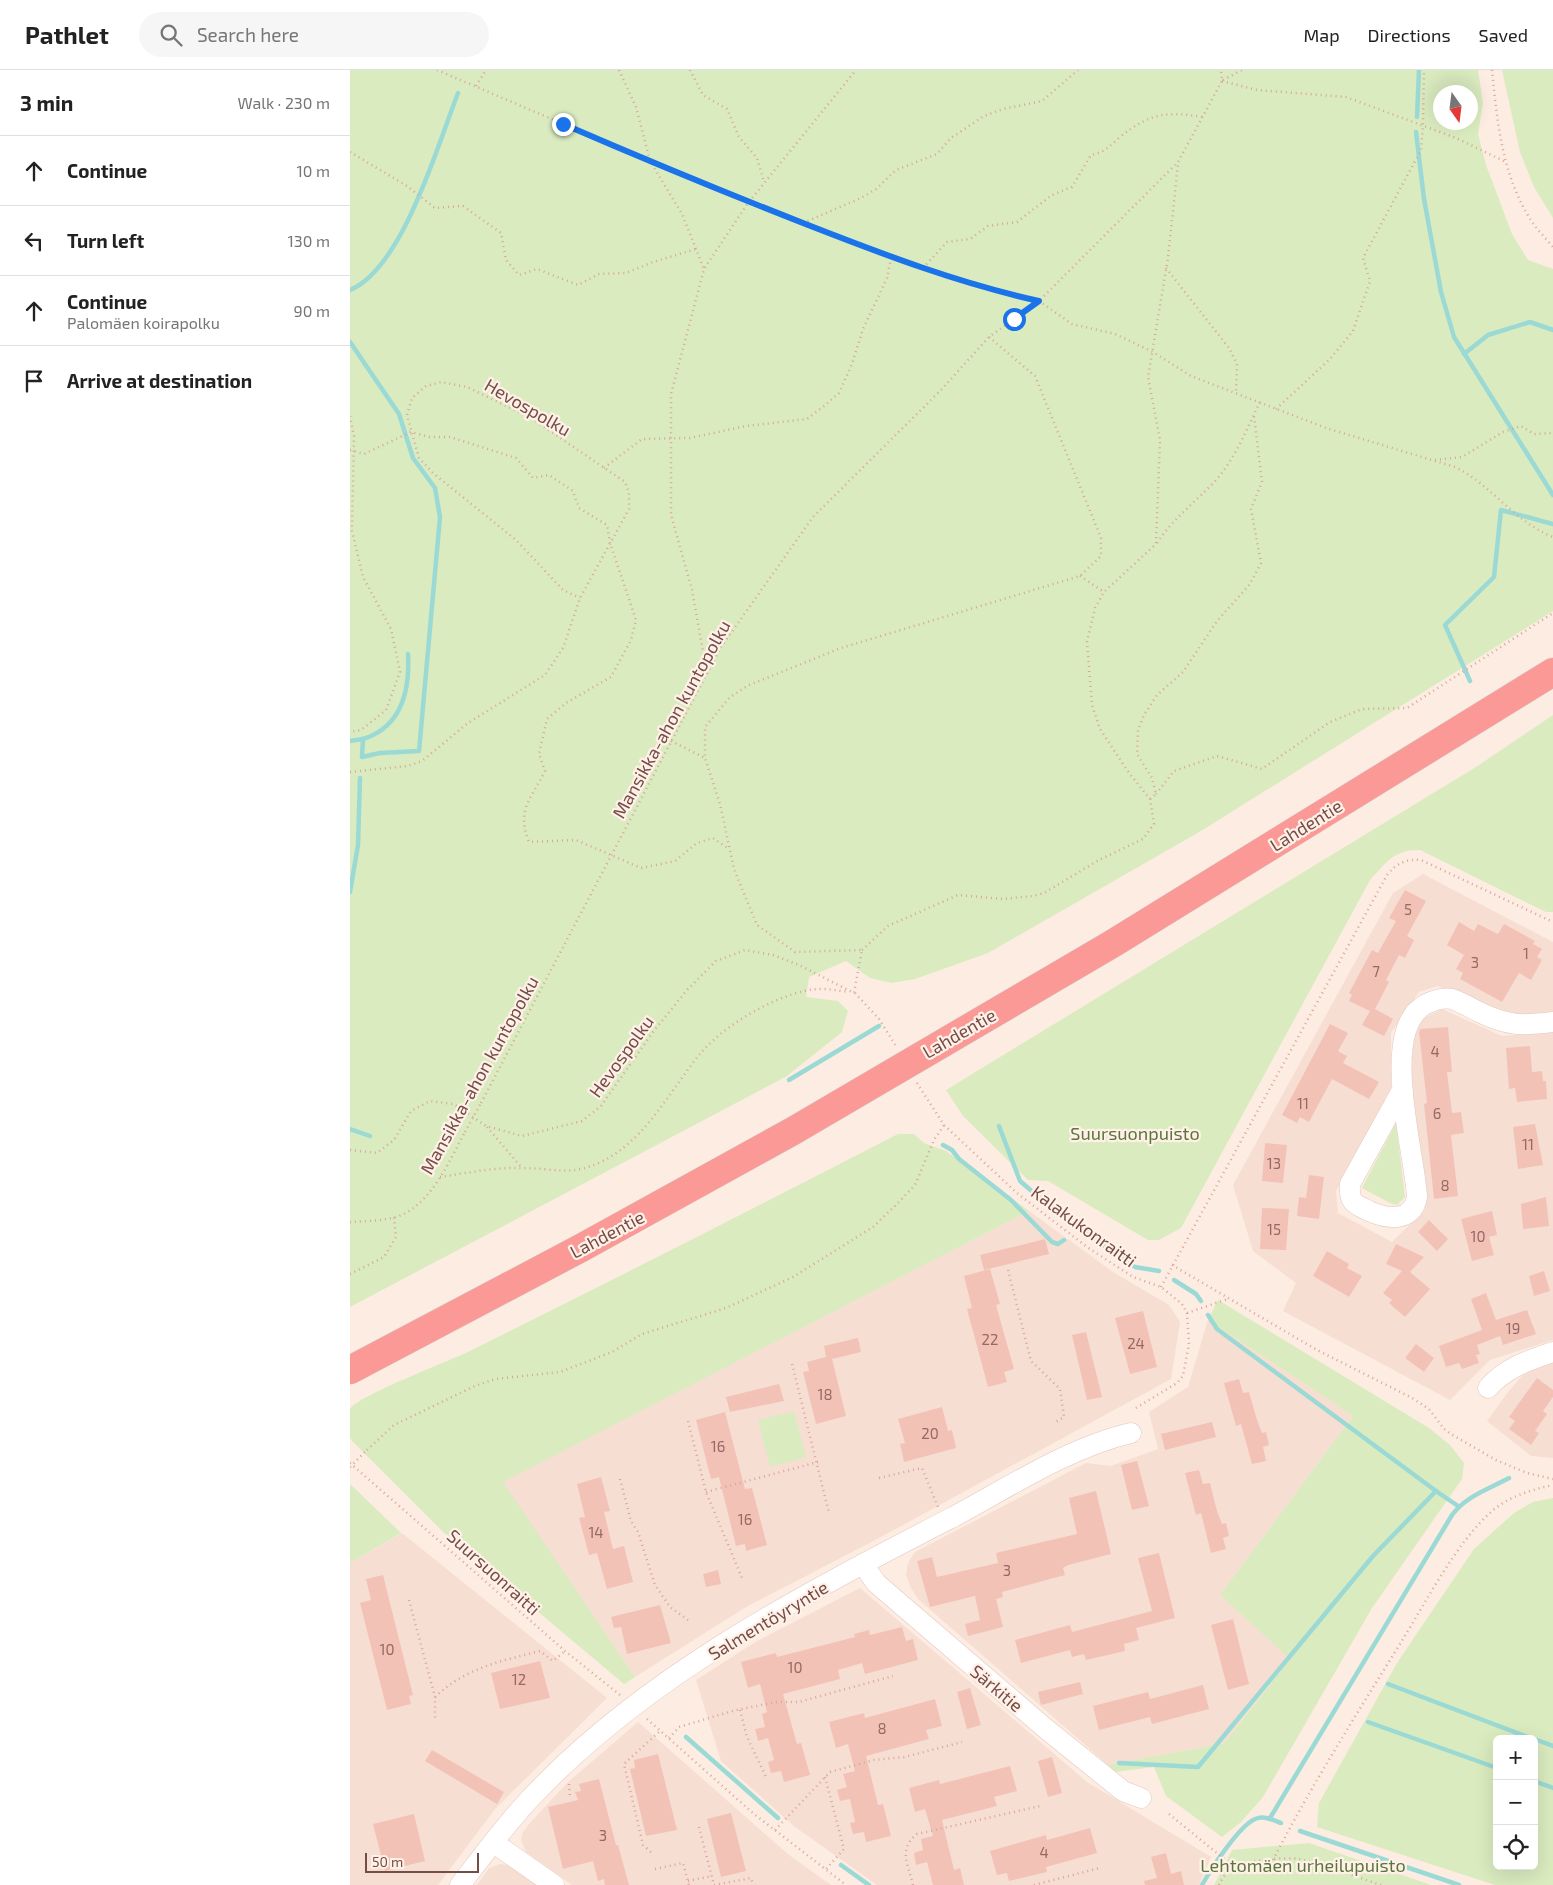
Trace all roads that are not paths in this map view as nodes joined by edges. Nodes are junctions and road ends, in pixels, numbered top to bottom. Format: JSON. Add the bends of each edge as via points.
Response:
{"nodes":[{"id":1,"x":1553,"y":672,"type":"edge"},
{"id":2,"x":1553,"y":1022,"type":"edge"},
{"id":3,"x":1402,"y":1090,"type":"junction"},
{"id":4,"x":1553,"y":1352,"type":"edge"},
{"id":5,"x":350,"y":1370,"type":"edge"},
{"id":6,"x":1488,"y":1388,"type":"dead end"},
{"id":7,"x":1131,"y":1433,"type":"dead end"},
{"id":8,"x":863,"y":1564,"type":"junction"},
{"id":9,"x":1141,"y":1798,"type":"dead end"},
{"id":10,"x":494,"y":1843,"type":"junction"},
{"id":11,"x":460,"y":1885,"type":"edge"},
{"id":12,"x":554,"y":1885,"type":"edge"}],
"edges":[{"from":1,"to":5,"type":"highway","name":"Lahdentie","via":[[1112,944],[793,1131],[590,1244]]},
{"from":2,"to":3,"type":"street","via":[[1514,1026],[1452,999],[1432,1001],[1418,1010],[1406,1027],[1402,1042]]},
{"from":3,"to":3,"type":"street","via":[[1350,1184],[1352,1200],[1393,1219],[1410,1211],[1417,1197]]},
{"from":4,"to":6,"type":"street","via":[[1513,1367]]},
{"from":7,"to":8,"type":"street","name":"Salmentöyryntie","via":[[1108,1438],[1069,1456]]},
{"from":8,"to":9,"type":"street","name":"Särkitie","via":[[876,1583],[1045,1728],[1123,1791]]},
{"from":8,"to":10,"type":"street","name":"Salmentöyryntie","via":[[714,1651],[622,1716],[528,1801]]},
{"from":10,"to":11,"type":"street","name":"Salmentöyryntie"},
{"from":10,"to":12,"type":"street"}]}
